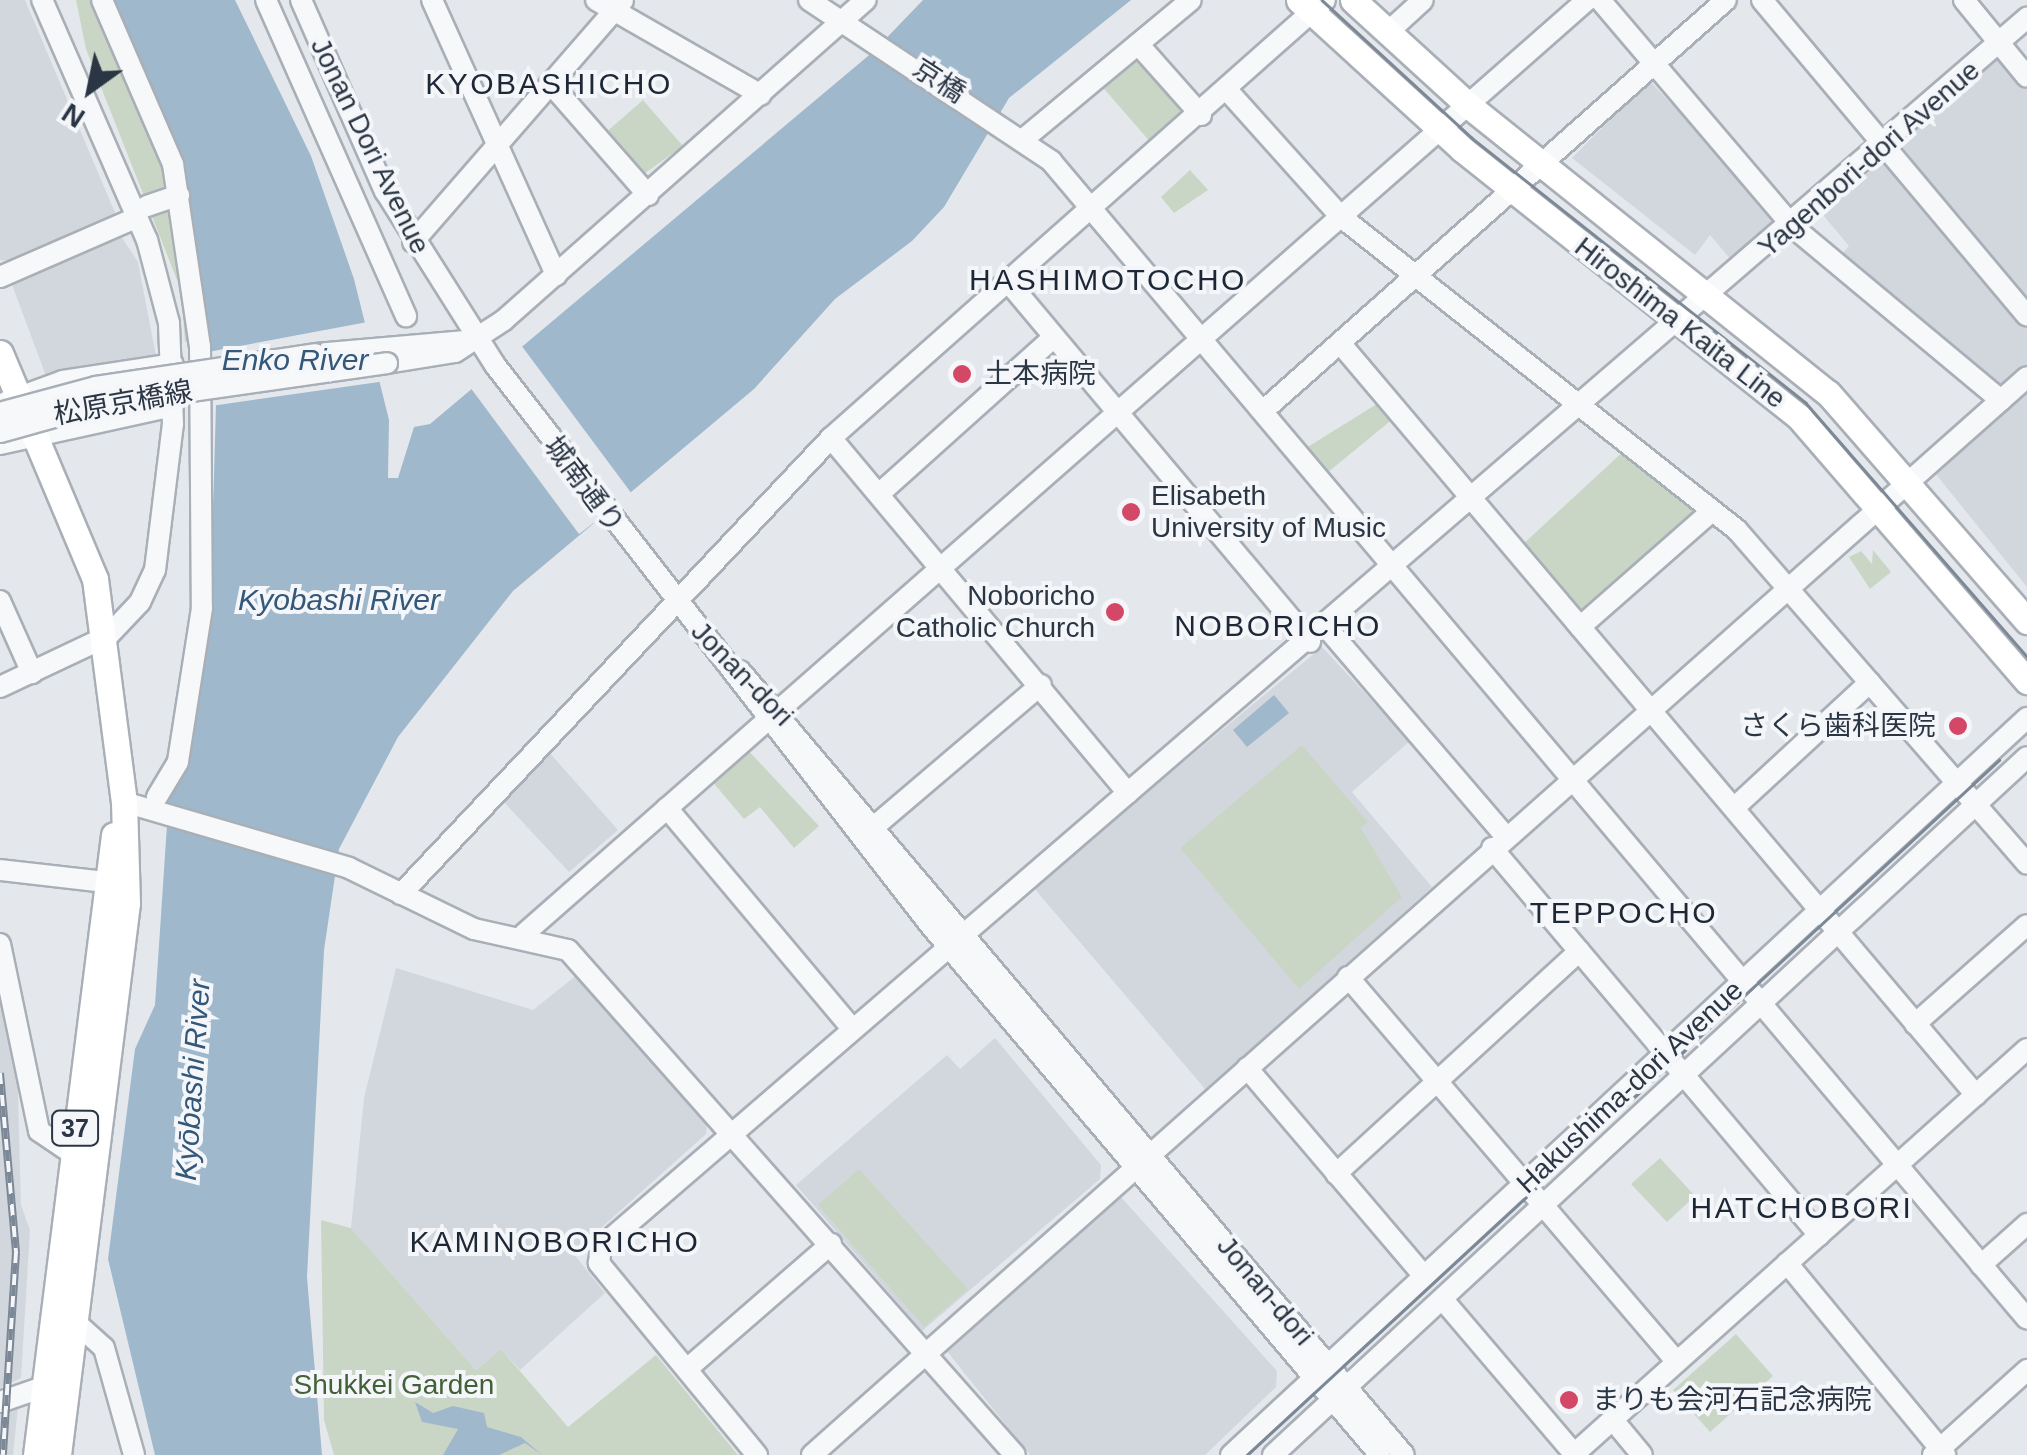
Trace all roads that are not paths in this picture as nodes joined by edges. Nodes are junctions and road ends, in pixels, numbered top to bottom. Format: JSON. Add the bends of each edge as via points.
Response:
{"nodes":[{"id":1,"x":42,"y":0,"type":"edge"},
{"id":2,"x":102,"y":0,"type":"edge"},
{"id":3,"x":266,"y":0,"type":"edge"},
{"id":4,"x":301,"y":0,"type":"edge"},
{"id":5,"x":432,"y":0,"type":"edge"},
{"id":6,"x":809,"y":0,"type":"edge"},
{"id":7,"x":866,"y":0,"type":"edge"},
{"id":8,"x":1191,"y":0,"type":"edge"},
{"id":9,"x":1353,"y":0,"type":"edge"},
{"id":10,"x":1424,"y":0,"type":"edge"},
{"id":11,"x":1586,"y":0,"type":"edge"},
{"id":12,"x":1600,"y":0,"type":"edge"},
{"id":13,"x":1726,"y":0,"type":"edge"},
{"id":14,"x":1762,"y":0,"type":"edge"},
{"id":15,"x":1964,"y":0,"type":"edge"},
{"id":16,"x":611,"y":3,"type":"edge"},
{"id":17,"x":1312,"y":4,"type":"edge"},
{"id":18,"x":2027,"y":18,"type":"edge"},
{"id":19,"x":845,"y":21,"type":"junction"},
{"id":20,"x":1388,"y":32,"type":"junction"},
{"id":21,"x":1138,"y":44,"type":"junction"},
{"id":22,"x":2000,"y":44,"type":"junction"},
{"id":23,"x":1655,"y":64,"type":"junction"},
{"id":24,"x":2027,"y":77,"type":"edge"},
{"id":25,"x":550,"y":83,"type":"junction"},
{"id":26,"x":1228,"y":91,"type":"junction"},
{"id":27,"x":761,"y":96,"type":"junction"},
{"id":28,"x":1468,"y":105,"type":"junction"},
{"id":29,"x":1201,"y":115,"type":"junction"},
{"id":30,"x":1440,"y":130,"type":"junction"},
{"id":31,"x":1026,"y":137,"type":"junction"},
{"id":32,"x":496,"y":146,"type":"junction"},
{"id":33,"x":1883,"y":148,"type":"junction"},
{"id":34,"x":1542,"y":164,"type":"junction"},
{"id":35,"x":1512,"y":191,"type":"junction"},
{"id":36,"x":648,"y":195,"type":"junction"},
{"id":37,"x":179,"y":196,"type":"junction"},
{"id":38,"x":1094,"y":211,"type":"junction"},
{"id":39,"x":142,"y":212,"type":"junction"},
{"id":40,"x":1340,"y":216,"type":"junction"},
{"id":41,"x":1793,"y":227,"type":"junction"},
{"id":42,"x":413,"y":242,"type":"junction"},
{"id":43,"x":556,"y":275,"type":"junction"},
{"id":44,"x":0,"y":277,"type":"edge"},
{"id":45,"x":1416,"y":277,"type":"junction"},
{"id":46,"x":1010,"y":284,"type":"junction"},
{"id":47,"x":1710,"y":298,"type":"junction"},
{"id":48,"x":406,"y":316,"type":"dead end"},
{"id":49,"x":2027,"y":316,"type":"edge"},
{"id":50,"x":1681,"y":322,"type":"junction"},
{"id":51,"x":1200,"y":336,"type":"junction"},
{"id":52,"x":1054,"y":338,"type":"junction"},
{"id":53,"x":477,"y":340,"type":"junction"},
{"id":54,"x":1340,"y":343,"type":"junction"},
{"id":55,"x":0,"y":354,"type":"edge"},
{"id":56,"x":386,"y":354,"type":"junction"},
{"id":57,"x":173,"y":364,"type":"junction"},
{"id":58,"x":495,"y":366,"type":"joint"},
{"id":59,"x":2027,"y":377,"type":"edge"},
{"id":60,"x":2001,"y":400,"type":"junction"},
{"id":61,"x":6,"y":405,"type":"edge"},
{"id":62,"x":174,"y":406,"type":"junction"},
{"id":63,"x":1582,"y":408,"type":"junction"},
{"id":64,"x":1115,"y":410,"type":"junction"},
{"id":65,"x":1263,"y":411,"type":"junction"},
{"id":66,"x":0,"y":432,"type":"edge"},
{"id":67,"x":35,"y":432,"type":"junction"},
{"id":68,"x":832,"y":438,"type":"junction"},
{"id":69,"x":0,"y":444,"type":"edge"},
{"id":70,"x":1908,"y":479,"type":"junction"},
{"id":71,"x":879,"y":494,"type":"junction"},
{"id":72,"x":1474,"y":502,"type":"junction"},
{"id":73,"x":1879,"y":505,"type":"junction"},
{"id":74,"x":1712,"y":511,"type":"junction"},
{"id":75,"x":938,"y":565,"type":"junction"},
{"id":76,"x":1396,"y":570,"type":"junction"},
{"id":77,"x":1788,"y":586,"type":"junction"},
{"id":78,"x":0,"y":601,"type":"edge"},
{"id":79,"x":674,"y":604,"type":"junction"},
{"id":80,"x":2027,"y":621,"type":"edge"},
{"id":81,"x":1580,"y":627,"type":"junction"},
{"id":82,"x":1327,"y":628,"type":"junction"},
{"id":83,"x":108,"y":636,"type":"junction"},
{"id":84,"x":1310,"y":642,"type":"junction"},
{"id":85,"x":32,"y":673,"type":"junction"},
{"id":86,"x":2027,"y":681,"type":"edge"},
{"id":87,"x":1870,"y":682,"type":"junction"},
{"id":88,"x":1,"y":683,"type":"edge"},
{"id":89,"x":1042,"y":685,"type":"junction"},
{"id":90,"x":1650,"y":708,"type":"junction"},
{"id":91,"x":771,"y":714,"type":"junction"},
{"id":92,"x":2027,"y":718,"type":"edge"},
{"id":93,"x":2027,"y":757,"type":"edge"},
{"id":94,"x":1570,"y":779,"type":"junction"},
{"id":95,"x":1957,"y":784,"type":"junction"},
{"id":96,"x":1128,"y":793,"type":"junction"},
{"id":97,"x":124,"y":802,"type":"junction"},
{"id":98,"x":158,"y":803,"type":"junction"},
{"id":99,"x":1974,"y":804,"type":"junction"},
{"id":100,"x":667,"y":808,"type":"junction"},
{"id":101,"x":1734,"y":808,"type":"junction"},
{"id":102,"x":868,"y":832,"type":"junction"},
{"id":103,"x":1499,"y":842,"type":"junction"},
{"id":104,"x":2027,"y":864,"type":"edge"},
{"id":105,"x":0,"y":870,"type":"edge"},
{"id":106,"x":106,"y":882,"type":"junction"},
{"id":107,"x":401,"y":894,"type":"junction"},
{"id":108,"x":1821,"y":911,"type":"junction"},
{"id":109,"x":2027,"y":924,"type":"edge"},
{"id":110,"x":1837,"y":930,"type":"junction"},
{"id":111,"x":524,"y":934,"type":"junction"},
{"id":112,"x":955,"y":938,"type":"junction"},
{"id":113,"x":0,"y":944,"type":"edge"},
{"id":114,"x":1580,"y":951,"type":"junction"},
{"id":115,"x":1348,"y":978,"type":"junction"},
{"id":116,"x":1743,"y":982,"type":"junction"},
{"id":117,"x":1760,"y":1002,"type":"junction"},
{"id":118,"x":1915,"y":1024,"type":"junction"},
{"id":119,"x":851,"y":1028,"type":"junction"},
{"id":120,"x":2027,"y":1049,"type":"edge"},
{"id":121,"x":1666,"y":1054,"type":"junction"},
{"id":122,"x":1248,"y":1068,"type":"junction"},
{"id":123,"x":1683,"y":1073,"type":"junction"},
{"id":124,"x":1437,"y":1084,"type":"junction"},
{"id":125,"x":1976,"y":1095,"type":"junction"},
{"id":126,"x":732,"y":1130,"type":"junction"},
{"id":127,"x":72,"y":1153,"type":"junction"},
{"id":128,"x":1143,"y":1162,"type":"junction"},
{"id":129,"x":1897,"y":1166,"type":"junction"},
{"id":130,"x":1336,"y":1174,"type":"junction"},
{"id":131,"x":1524,"y":1186,"type":"junction"},
{"id":132,"x":1540,"y":1204,"type":"junction"},
{"id":133,"x":2027,"y":1224,"type":"edge"},
{"id":134,"x":1819,"y":1236,"type":"junction"},
{"id":135,"x":831,"y":1244,"type":"junction"},
{"id":136,"x":1788,"y":1264,"type":"junction"},
{"id":137,"x":1981,"y":1265,"type":"junction"},
{"id":138,"x":1424,"y":1276,"type":"junction"},
{"id":139,"x":1444,"y":1301,"type":"junction"},
{"id":140,"x":2027,"y":1319,"type":"edge"},
{"id":141,"x":74,"y":1321,"type":"junction"},
{"id":142,"x":927,"y":1352,"type":"junction"},
{"id":143,"x":1678,"y":1362,"type":"junction"},
{"id":144,"x":687,"y":1370,"type":"junction"},
{"id":145,"x":1320,"y":1370,"type":"junction"},
{"id":146,"x":2027,"y":1370,"type":"edge"},
{"id":147,"x":56,"y":1382,"type":"junction"},
{"id":148,"x":1342,"y":1394,"type":"junction"},
{"id":149,"x":0,"y":1402,"type":"edge"},
{"id":150,"x":1612,"y":1420,"type":"junction"},
{"id":151,"x":1940,"y":1453,"type":"edge"},
{"id":152,"x":1573,"y":1454,"type":"edge"},
{"id":153,"x":36,"y":1455,"type":"edge"},
{"id":154,"x":58,"y":1455,"type":"edge"},
{"id":155,"x":134,"y":1455,"type":"edge"},
{"id":156,"x":757,"y":1455,"type":"edge"},
{"id":157,"x":812,"y":1455,"type":"edge"},
{"id":158,"x":1015,"y":1455,"type":"edge"},
{"id":159,"x":1231,"y":1455,"type":"edge"},
{"id":160,"x":1273,"y":1455,"type":"edge"},
{"id":161,"x":1380,"y":1455,"type":"edge"},
{"id":162,"x":1404,"y":1455,"type":"edge"},
{"id":163,"x":1642,"y":1455,"type":"edge"}],
"edges":[{"from":1,"to":39,"type":"street"},
{"from":2,"to":37,"type":"street"},
{"from":3,"to":48,"type":"street"},
{"from":4,"to":42,"type":"street","name":"Jonan Dori Avenue"},
{"from":5,"to":32,"type":"street"},
{"from":6,"to":19,"type":"street","name":"京橋"},
{"from":7,"to":19,"type":"street"},
{"from":8,"to":21,"type":"street"},
{"from":9,"to":20,"type":"main road","name":"Hiroshima Kaita Line"},
{"from":10,"to":20,"type":"street"},
{"from":11,"to":28,"type":"street"},
{"from":12,"to":23,"type":"street"},
{"from":13,"to":23,"type":"street"},
{"from":14,"to":33,"type":"street"},
{"from":15,"to":22,"type":"street"},
{"from":16,"to":25,"type":"street"},
{"from":16,"to":27,"type":"street"},
{"from":17,"to":26,"type":"street"},
{"from":17,"to":30,"type":"main road","name":"Hiroshima Kaita Line"},
{"from":18,"to":22,"type":"street","name":"Yagenbori-dori Avenue"},
{"from":19,"to":27,"type":"street"},
{"from":19,"to":31,"type":"street","name":"京橋"},
{"from":20,"to":28,"type":"main road","name":"Hiroshima Kaita Line"},
{"from":21,"to":29,"type":"street"},
{"from":21,"to":31,"type":"street"},
{"from":22,"to":24,"type":"street"},
{"from":22,"to":33,"type":"street","name":"Yagenbori-dori Avenue"},
{"from":23,"to":34,"type":"street"},
{"from":23,"to":41,"type":"street"},
{"from":25,"to":32,"type":"street"},
{"from":25,"to":36,"type":"street"},
{"from":26,"to":29,"type":"street"},
{"from":26,"to":40,"type":"street"},
{"from":27,"to":36,"type":"street"},
{"from":28,"to":30,"type":"street"},
{"from":28,"to":34,"type":"main road","name":"Hiroshima Kaita Line"},
{"from":29,"to":38,"type":"street"},
{"from":30,"to":35,"type":"main road","name":"Hiroshima Kaita Line"},
{"from":30,"to":40,"type":"street"},
{"from":31,"to":38,"type":"street","name":"京橋"},
{"from":32,"to":42,"type":"street"},
{"from":32,"to":43,"type":"street"},
{"from":33,"to":41,"type":"street","name":"Yagenbori-dori Avenue"},
{"from":33,"to":49,"type":"street"},
{"from":34,"to":35,"type":"street"},
{"from":34,"to":47,"type":"main road","name":"Hiroshima Kaita Line"},
{"from":35,"to":45,"type":"street"},
{"from":35,"to":50,"type":"main road","name":"Hiroshima Kaita Line"},
{"from":36,"to":43,"type":"street"},
{"from":37,"to":39,"type":"street"},
{"from":37,"to":98,"type":"street","via":[[200,346],[202,608],[178,762]]},
{"from":38,"to":46,"type":"street"},
{"from":38,"to":51,"type":"street","name":"京橋"},
{"from":39,"to":44,"type":"street"},
{"from":39,"to":57,"type":"street"},
{"from":40,"to":45,"type":"street"},
{"from":40,"to":51,"type":"street"},
{"from":41,"to":47,"type":"street","name":"Yagenbori-dori Avenue"},
{"from":41,"to":60,"type":"street"},
{"from":42,"to":53,"type":"street","name":"Jonan Dori Avenue"},
{"from":43,"to":53,"type":"street"},
{"from":45,"to":54,"type":"street"},
{"from":45,"to":63,"type":"street"},
{"from":46,"to":52,"type":"street"},
{"from":46,"to":68,"type":"street"},
{"from":47,"to":50,"type":"street","name":"Yagenbori-dori Avenue"},
{"from":47,"to":70,"type":"main road","name":"Hiroshima Kaita Line","via":[[1828,393]]},
{"from":50,"to":63,"type":"street","name":"Yagenbori-dori Avenue"},
{"from":50,"to":73,"type":"main road","name":"Hiroshima Kaita Line","via":[[1788,407]]},
{"from":51,"to":64,"type":"street"},
{"from":51,"to":65,"type":"street","name":"京橋"},
{"from":52,"to":64,"type":"street"},
{"from":52,"to":71,"type":"street"},
{"from":53,"to":56,"type":"street","name":"松原京橋線"},
{"from":53,"to":58,"type":"street","name":"Jonan Dori Avenue"},
{"from":54,"to":65,"type":"street"},
{"from":54,"to":72,"type":"street"},
{"from":55,"to":61,"type":"main road","number":"37"},
{"from":56,"to":61,"type":"street","name":"松原京橋線","bridge":true,"via":[[96,387]]},
{"from":56,"to":66,"type":"street","name":"松原京橋線","bridge":true,"via":[[100,404]]},
{"from":57,"to":61,"type":"street"},
{"from":57,"to":62,"type":"street"},
{"from":58,"to":79,"type":"street","name":"城南通り"},
{"from":59,"to":60,"type":"street"},
{"from":60,"to":70,"type":"street"},
{"from":61,"to":67,"type":"main road","number":"37"},
{"from":62,"to":67,"type":"street"},
{"from":62,"to":83,"type":"street","via":[[155,570]]},
{"from":63,"to":72,"type":"street","name":"Yagenbori-dori Avenue"},
{"from":63,"to":74,"type":"street"},
{"from":64,"to":75,"type":"street"},
{"from":64,"to":84,"type":"street"},
{"from":65,"to":76,"type":"street","name":"京橋"},
{"from":67,"to":69,"type":"street"},
{"from":67,"to":83,"type":"main road","number":"37","via":[[80,538]]},
{"from":68,"to":71,"type":"street"},
{"from":68,"to":79,"type":"street"},
{"from":70,"to":73,"type":"street"},
{"from":70,"to":80,"type":"main road","name":"Hiroshima Kaita Line"},
{"from":71,"to":75,"type":"street"},
{"from":72,"to":76,"type":"street","name":"Yagenbori-dori Avenue"},
{"from":72,"to":81,"type":"street"},
{"from":73,"to":77,"type":"street"},
{"from":73,"to":86,"type":"main road","name":"Hiroshima Kaita Line"},
{"from":74,"to":77,"type":"street"},
{"from":74,"to":81,"type":"street"},
{"from":75,"to":89,"type":"street"},
{"from":75,"to":91,"type":"street"},
{"from":76,"to":82,"type":"street","name":"Yagenbori-dori Avenue"},
{"from":76,"to":94,"type":"street","name":"京橋"},
{"from":77,"to":87,"type":"street"},
{"from":77,"to":90,"type":"street"},
{"from":78,"to":85,"type":"street"},
{"from":79,"to":91,"type":"street","name":"Jonan-dori"},
{"from":79,"to":107,"type":"street"},
{"from":81,"to":90,"type":"street"},
{"from":82,"to":84,"type":"street","name":"Yagenbori-dori Avenue"},
{"from":82,"to":103,"type":"street"},
{"from":83,"to":85,"type":"street"},
{"from":83,"to":97,"type":"main road","number":"37"},
{"from":84,"to":96,"type":"street","name":"Yagenbori-dori Avenue"},
{"from":85,"to":88,"type":"street"},
{"from":87,"to":95,"type":"street"},
{"from":87,"to":101,"type":"street"},
{"from":89,"to":96,"type":"street"},
{"from":89,"to":102,"type":"street"},
{"from":90,"to":94,"type":"street"},
{"from":90,"to":101,"type":"street"},
{"from":91,"to":100,"type":"street"},
{"from":91,"to":102,"type":"street","name":"Jonan-dori"},
{"from":92,"to":95,"type":"street","name":"Hakushima-dori Avenue"},
{"from":93,"to":99,"type":"street","name":"Hakushima-dori Avenue"},
{"from":94,"to":103,"type":"street"},
{"from":94,"to":116,"type":"street","name":"京橋"},
{"from":95,"to":99,"type":"street"},
{"from":95,"to":108,"type":"street","name":"Hakushima-dori Avenue"},
{"from":96,"to":112,"type":"street","name":"Yagenbori-dori Avenue"},
{"from":97,"to":98,"type":"street"},
{"from":97,"to":106,"type":"main road","number":"37"},
{"from":97,"to":141,"type":"main road","number":"37","via":[[127,903]]},
{"from":98,"to":107,"type":"street"},
{"from":99,"to":104,"type":"street"},
{"from":99,"to":110,"type":"street","name":"Hakushima-dori Avenue"},
{"from":100,"to":111,"type":"street"},
{"from":100,"to":119,"type":"street"},
{"from":101,"to":108,"type":"street"},
{"from":102,"to":112,"type":"street","name":"Jonan-dori"},
{"from":103,"to":114,"type":"street"},
{"from":103,"to":115,"type":"street"},
{"from":105,"to":106,"type":"street"},
{"from":106,"to":127,"type":"main road","number":"37"},
{"from":107,"to":111,"type":"street","via":[[474,929]]},
{"from":108,"to":110,"type":"street"},
{"from":108,"to":116,"type":"street","name":"Hakushima-dori Avenue"},
{"from":109,"to":118,"type":"street"},
{"from":110,"to":117,"type":"street","name":"Hakushima-dori Avenue"},
{"from":110,"to":118,"type":"street"},
{"from":111,"to":126,"type":"street","via":[[590,966]]},
{"from":112,"to":119,"type":"street","name":"Yagenbori-dori Avenue"},
{"from":112,"to":128,"type":"street","name":"Jonan-dori"},
{"from":113,"to":127,"type":"street","via":[[39,1131]]},
{"from":114,"to":121,"type":"street"},
{"from":114,"to":124,"type":"street"},
{"from":115,"to":122,"type":"street"},
{"from":115,"to":124,"type":"street"},
{"from":116,"to":117,"type":"street","name":"京橋"},
{"from":116,"to":121,"type":"street","name":"Hakushima-dori Avenue"},
{"from":117,"to":123,"type":"street","name":"Hakushima-dori Avenue"},
{"from":117,"to":129,"type":"street","name":"京橋"},
{"from":118,"to":125,"type":"street"},
{"from":119,"to":126,"type":"street","name":"Yagenbori-dori Avenue"},
{"from":120,"to":125,"type":"street"},
{"from":121,"to":123,"type":"street"},
{"from":121,"to":131,"type":"street","name":"Hakushima-dori Avenue"},
{"from":122,"to":128,"type":"street"},
{"from":122,"to":130,"type":"street"},
{"from":123,"to":132,"type":"street","name":"Hakushima-dori Avenue"},
{"from":123,"to":134,"type":"street"},
{"from":124,"to":130,"type":"street"},
{"from":124,"to":131,"type":"street"},
{"from":125,"to":129,"type":"street"},
{"from":126,"to":135,"type":"street"},
{"from":126,"to":144,"type":"street","name":"Yagenbori-dori Avenue","via":[[601,1247],[600,1263]]},
{"from":127,"to":147,"type":"main road","number":"37"},
{"from":128,"to":142,"type":"street"},
{"from":128,"to":145,"type":"street","name":"Jonan-dori"},
{"from":129,"to":134,"type":"street"},
{"from":129,"to":137,"type":"street","name":"京橋"},
{"from":130,"to":138,"type":"street"},
{"from":131,"to":132,"type":"street"},
{"from":131,"to":138,"type":"street","name":"Hakushima-dori Avenue"},
{"from":132,"to":139,"type":"street","name":"Hakushima-dori Avenue"},
{"from":132,"to":143,"type":"street"},
{"from":133,"to":137,"type":"street"},
{"from":134,"to":136,"type":"street"},
{"from":135,"to":142,"type":"street"},
{"from":135,"to":144,"type":"street"},
{"from":136,"to":143,"type":"street"},
{"from":136,"to":151,"type":"street"},
{"from":137,"to":140,"type":"street","name":"京橋"},
{"from":138,"to":145,"type":"street","name":"Hakushima-dori Avenue"},
{"from":139,"to":148,"type":"street","name":"Hakushima-dori Avenue"},
{"from":139,"to":152,"type":"street"},
{"from":141,"to":147,"type":"main road","number":"37"},
{"from":141,"to":155,"type":"street","via":[[104,1348]]},
{"from":142,"to":157,"type":"street"},
{"from":142,"to":158,"type":"street"},
{"from":143,"to":150,"type":"street"},
{"from":144,"to":156,"type":"street","name":"Yagenbori-dori Avenue"},
{"from":145,"to":148,"type":"street","name":"Jonan-dori"},
{"from":145,"to":159,"type":"street","name":"Hakushima-dori Avenue"},
{"from":146,"to":151,"type":"street"},
{"from":147,"to":149,"type":"street"},
{"from":147,"to":153,"type":"main road","number":"37"},
{"from":147,"to":154,"type":"main road","number":"37"},
{"from":148,"to":160,"type":"street","name":"Hakushima-dori Avenue"},
{"from":148,"to":161,"type":"street","name":"Jonan-dori"},
{"from":148,"to":162,"type":"street","name":"Jonan-dori"},
{"from":150,"to":152,"type":"street"},
{"from":150,"to":163,"type":"street"}]}
